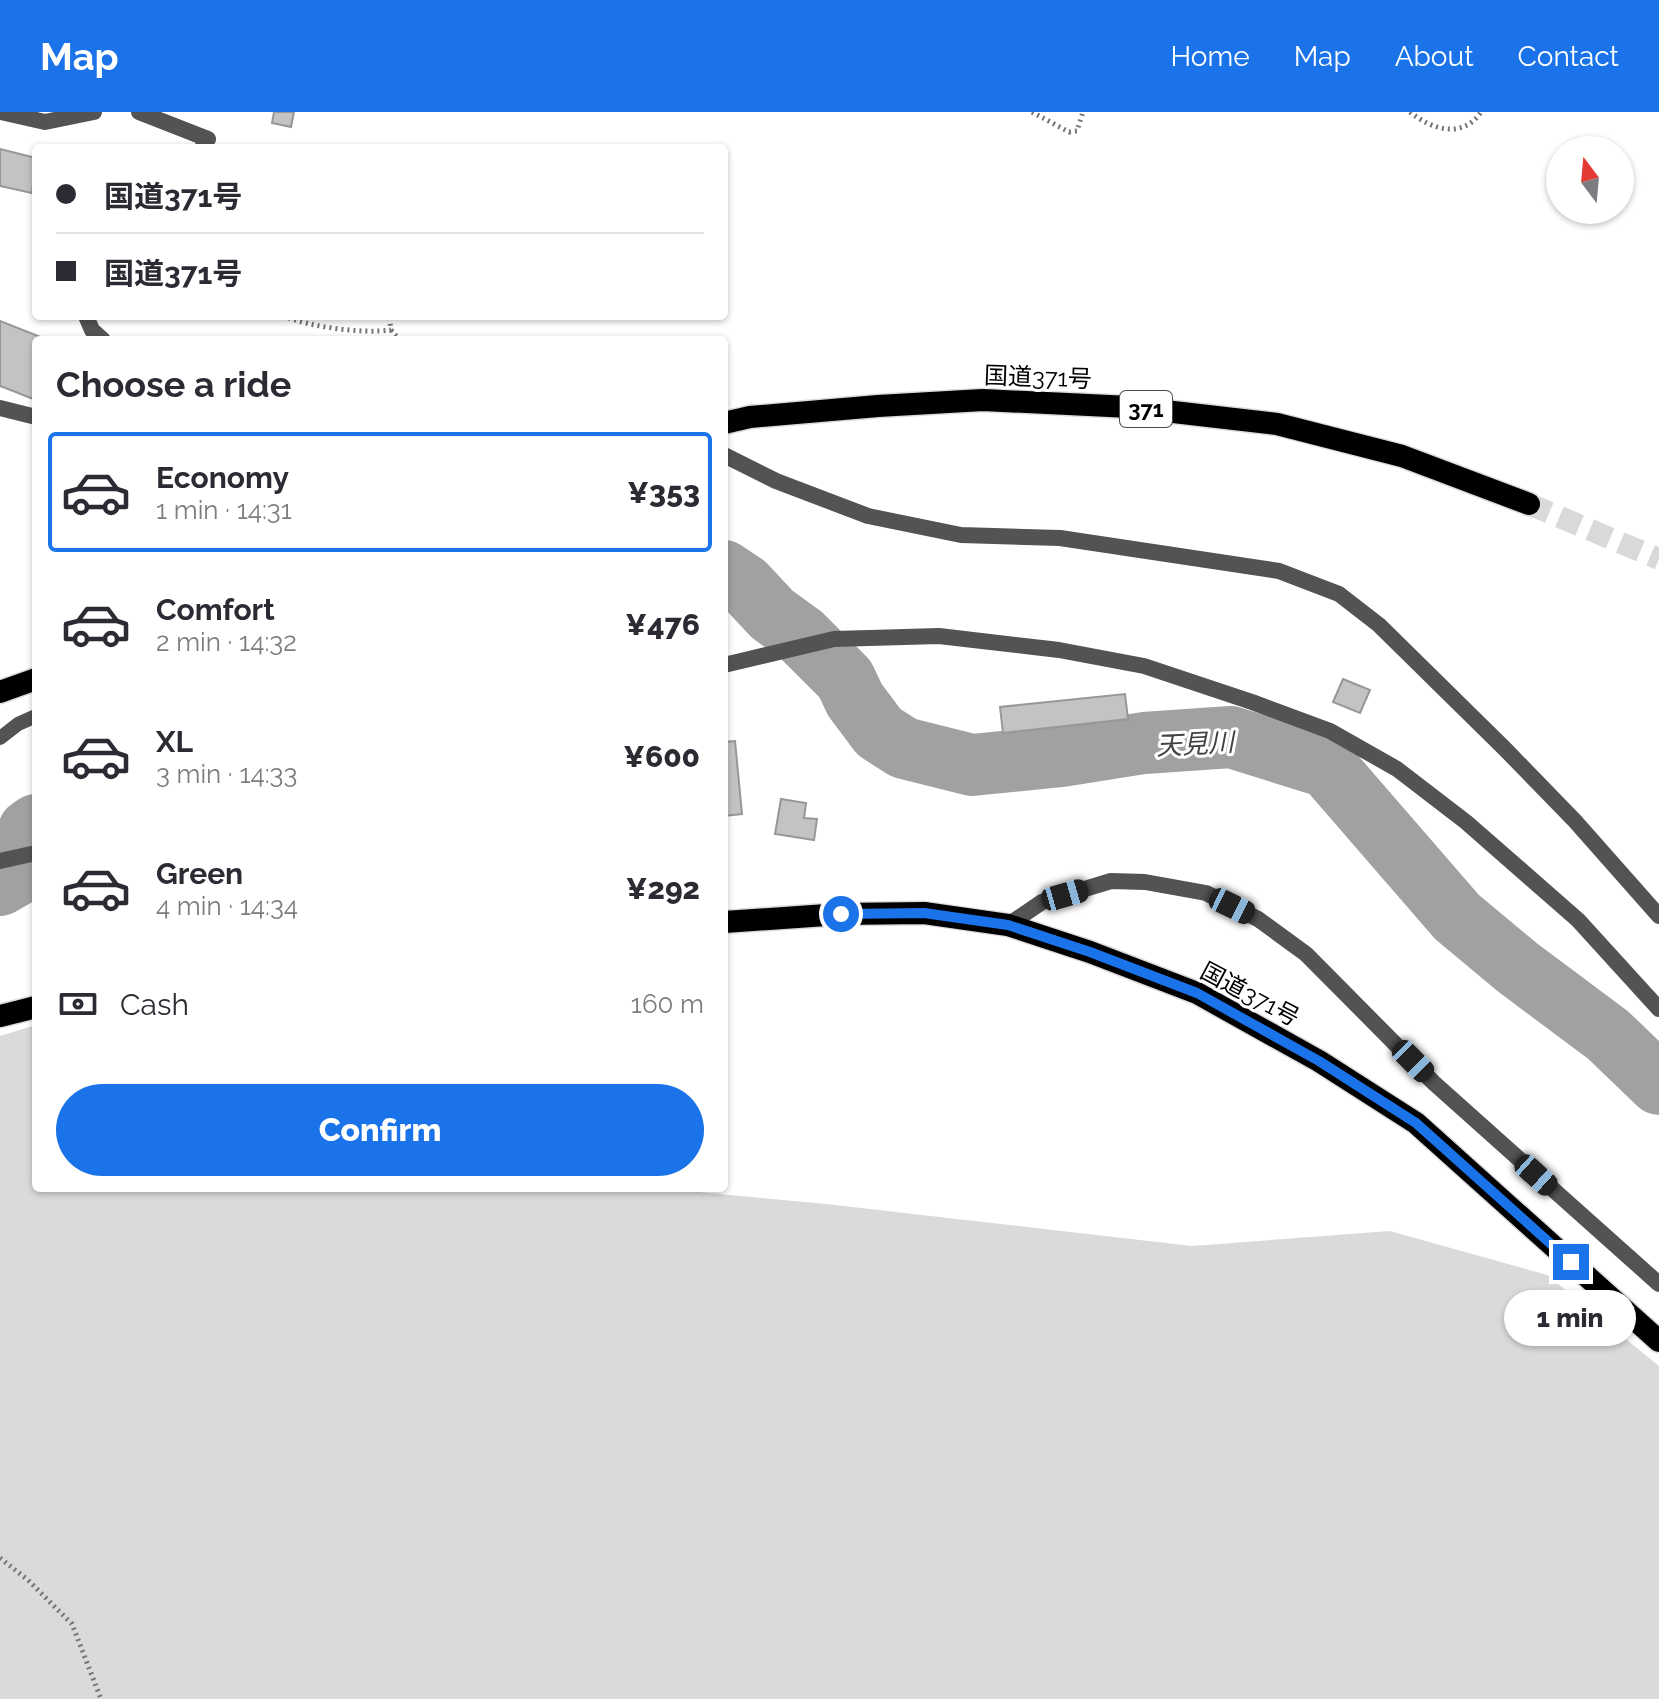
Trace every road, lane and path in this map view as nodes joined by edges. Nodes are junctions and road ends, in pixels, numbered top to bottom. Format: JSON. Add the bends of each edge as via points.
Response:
{"nodes":[{"id":1,"x":1,"y":112,"type":"edge"},
{"id":2,"x":94,"y":112,"type":"edge"},
{"id":3,"x":139,"y":112,"type":"edge"},
{"id":4,"x":1032,"y":112,"type":"edge"},
{"id":5,"x":1083,"y":112,"type":"edge"},
{"id":6,"x":1410,"y":112,"type":"edge"},
{"id":7,"x":1481,"y":112,"type":"edge"},
{"id":8,"x":205,"y":144,"type":"edge"},
{"id":9,"x":301,"y":320,"type":"edge"},
{"id":10,"x":390,"y":320,"type":"edge"},
{"id":11,"x":391,"y":330,"type":"junction"},
{"id":12,"x":396,"y":336,"type":"edge"},
{"id":13,"x":0,"y":408,"type":"edge"},
{"id":14,"x":32,"y":416,"type":"edge"},
{"id":15,"x":728,"y":422,"type":"edge"},
{"id":16,"x":728,"y":457,"type":"edge"},
{"id":17,"x":1529,"y":504,"type":"tunnel mouth"},
{"id":18,"x":728,"y":664,"type":"edge"},
{"id":19,"x":32,"y":680,"type":"edge"},
{"id":20,"x":0,"y":692,"type":"edge"},
{"id":21,"x":32,"y":718,"type":"edge"},
{"id":22,"x":0,"y":738,"type":"edge"},
{"id":23,"x":32,"y":854,"type":"edge"},
{"id":24,"x":0,"y":861,"type":"edge"},
{"id":25,"x":1659,"y":916,"type":"edge"},
{"id":26,"x":728,"y":922,"type":"edge"},
{"id":27,"x":1008,"y":925,"type":"junction"},
{"id":28,"x":32,"y":1008,"type":"edge"},
{"id":29,"x":1659,"y":1009,"type":"edge"},
{"id":30,"x":0,"y":1016,"type":"edge"},
{"id":31,"x":1659,"y":1284,"type":"edge"},
{"id":32,"x":1659,"y":1341,"type":"edge"},
{"id":33,"x":0,"y":1558,"type":"edge"},
{"id":34,"x":101,"y":1699,"type":"edge"}],
"edges":[{"from":1,"to":2,"type":"street","via":[[45,122]]},
{"from":3,"to":8,"type":"street","via":[[208,139]]},
{"from":4,"to":5,"type":"path","via":[[1069,132],[1077,131]]},
{"from":6,"to":7,"type":"path","via":[[1425,124],[1451,130],[1474,122]]},
{"from":9,"to":11,"type":"path"},
{"from":10,"to":11,"type":"path"},
{"from":11,"to":12,"type":"path"},
{"from":13,"to":14,"type":"street"},
{"from":15,"to":17,"type":"highway","name":"国道371号","number":"371","via":[[983,400],[1159,411],[1277,424],[1402,456]]},
{"from":16,"to":25,"type":"street","via":[[868,516],[961,535],[1060,538],[1279,571],[1339,594],[1379,625],[1505,749]]},
{"from":18,"to":29,"type":"street","via":[[834,639],[939,636],[1144,666],[1330,731],[1397,769],[1466,822],[1578,920]]},
{"from":19,"to":20,"type":"highway"},
{"from":21,"to":22,"type":"lane"},
{"from":23,"to":24,"type":"street"},
{"from":26,"to":27,"type":"highway","name":"国道371号","via":[[924,913]]},
{"from":27,"to":31,"type":"street","via":[[1042,902],[1111,881],[1206,893],[1258,919],[1306,954],[1434,1083]]},
{"from":27,"to":32,"type":"highway","name":"国道371号","via":[[1197,993],[1319,1061],[1416,1123]]},
{"from":28,"to":30,"type":"highway"},
{"from":33,"to":34,"type":"path","via":[[72,1624]]}]}
